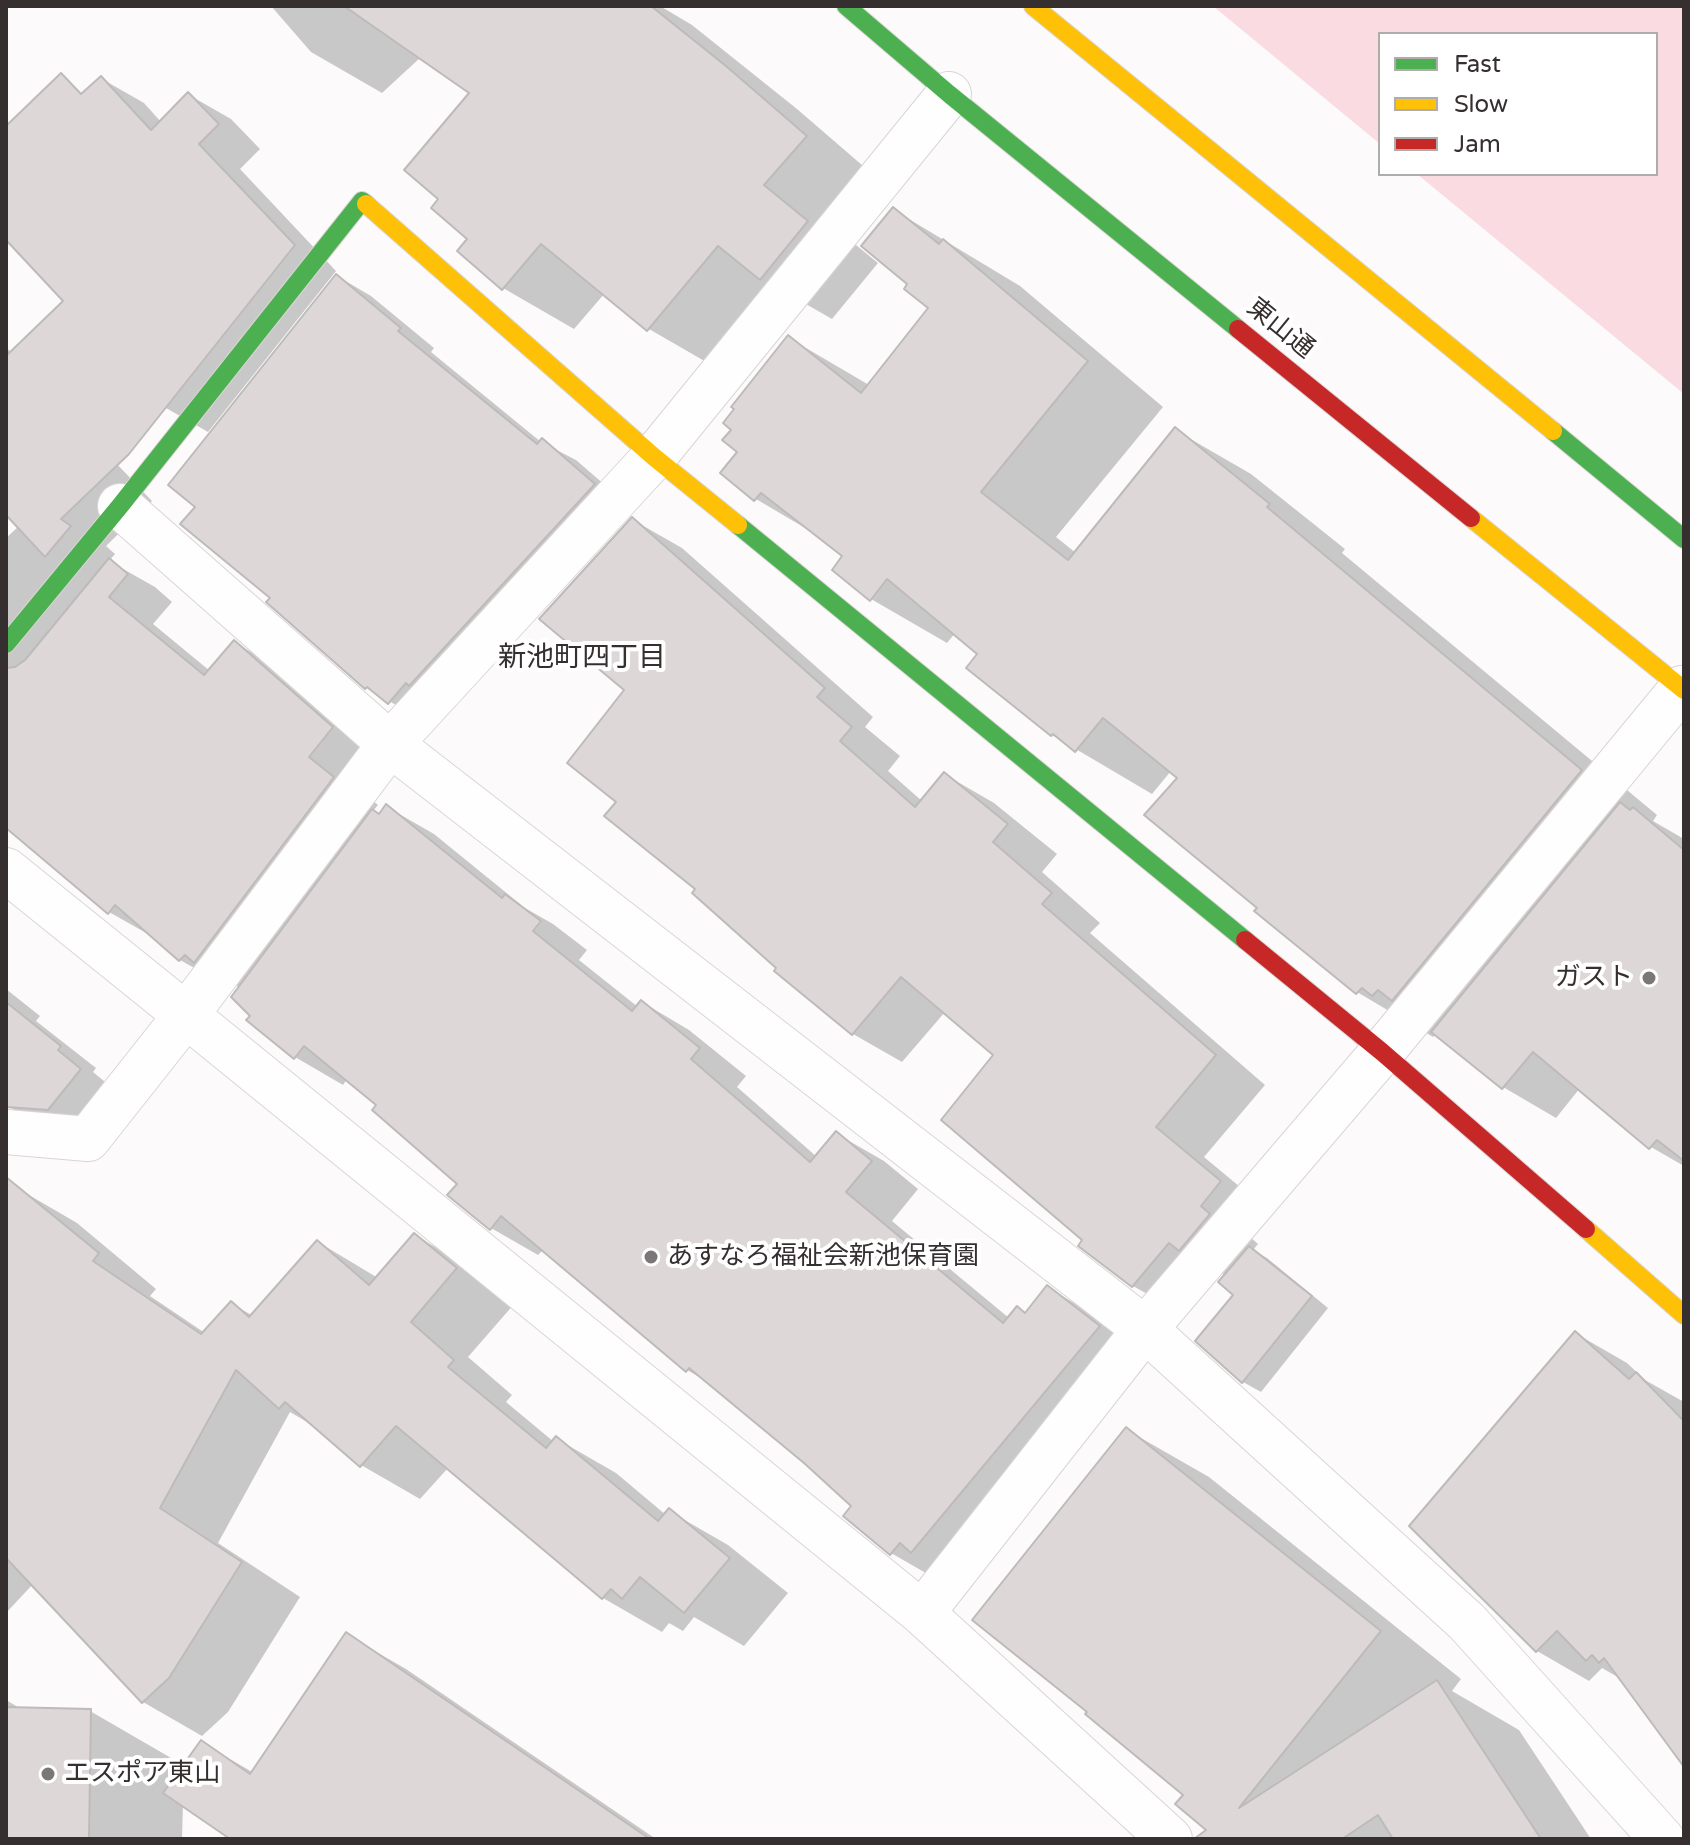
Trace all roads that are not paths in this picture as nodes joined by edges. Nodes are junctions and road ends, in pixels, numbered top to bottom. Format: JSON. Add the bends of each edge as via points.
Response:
{"nodes":[{"id":1,"x":846,"y":6,"type":"edge"},
{"id":2,"x":1033,"y":6,"type":"edge"},
{"id":3,"x":949,"y":94,"type":"junction"},
{"id":4,"x":654,"y":457,"type":"junction"},
{"id":5,"x":120,"y":506,"type":"junction"},
{"id":6,"x":1684,"y":539,"type":"edge"},
{"id":7,"x":6,"y":644,"type":"edge"},
{"id":8,"x":1683,"y":689,"type":"edge"},
{"id":9,"x":390,"y":744,"type":"junction"},
{"id":10,"x":6,"y":870,"type":"edge"},
{"id":11,"x":186,"y":1015,"type":"junction"},
{"id":12,"x":1382,"y":1052,"type":"junction"},
{"id":13,"x":6,"y":1132,"type":"edge"},
{"id":14,"x":1684,"y":1315,"type":"edge"},
{"id":15,"x":1145,"y":1329,"type":"junction"},
{"id":16,"x":922,"y":1613,"type":"junction"},
{"id":17,"x":1170,"y":1839,"type":"edge"},
{"id":18,"x":1662,"y":1839,"type":"edge"}],
"edges":[{"from":1,"to":3,"type":"street","name":"東山通"},
{"from":2,"to":6,"type":"street"},
{"from":3,"to":4,"type":"street"},
{"from":3,"to":8,"type":"street","name":"東山通"},
{"from":4,"to":5,"type":"street","via":[[362,201]]},
{"from":4,"to":9,"type":"street"},
{"from":4,"to":12,"type":"street"},
{"from":5,"to":7,"type":"street"},
{"from":5,"to":9,"type":"street"},
{"from":8,"to":12,"type":"street"},
{"from":9,"to":11,"type":"street"},
{"from":9,"to":15,"type":"street"},
{"from":10,"to":11,"type":"street"},
{"from":11,"to":13,"type":"street","via":[[88,1139]]},
{"from":11,"to":16,"type":"street"},
{"from":12,"to":14,"type":"street"},
{"from":12,"to":15,"type":"street"},
{"from":15,"to":16,"type":"street"},
{"from":15,"to":18,"type":"street","via":[[1467,1622]]},
{"from":16,"to":17,"type":"street"}]}
